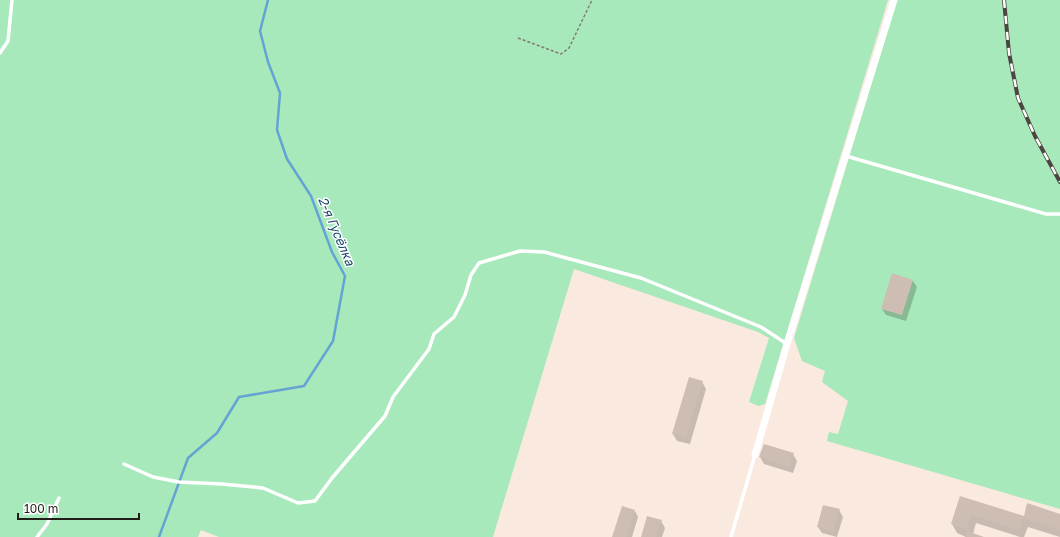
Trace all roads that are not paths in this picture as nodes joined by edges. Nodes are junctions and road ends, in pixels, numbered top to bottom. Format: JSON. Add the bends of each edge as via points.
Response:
{"nodes":[{"id":1,"x":12,"y":0,"type":"edge"},
{"id":2,"x":894,"y":0,"type":"edge"},
{"id":3,"x":0,"y":53,"type":"edge"},
{"id":4,"x":845,"y":156,"type":"junction"},
{"id":5,"x":1060,"y":214,"type":"edge"},
{"id":6,"x":787,"y":344,"type":"junction"},
{"id":7,"x":755,"y":455,"type":"joint"},
{"id":8,"x":124,"y":464,"type":"dead end"},
{"id":9,"x":59,"y":498,"type":"dead end"},
{"id":10,"x":37,"y":537,"type":"edge"},
{"id":11,"x":731,"y":537,"type":"edge"}],
"edges":[{"from":1,"to":3,"type":"lane","via":[[8,41]]},
{"from":2,"to":4,"type":"street"},
{"from":4,"to":5,"type":"lane","via":[[1046,214]]},
{"from":4,"to":6,"type":"street"},
{"from":6,"to":7,"type":"street"},
{"from":6,"to":8,"type":"lane","via":[[761,327],[641,278],[544,252],[520,251],[478,262],[466,295],[454,317],[434,334],[429,350],[393,397],[385,416],[315,501],[298,503],[263,488],[172,481],[153,477]]},
{"from":7,"to":11,"type":"lane"},
{"from":9,"to":10,"type":"lane"}]}
